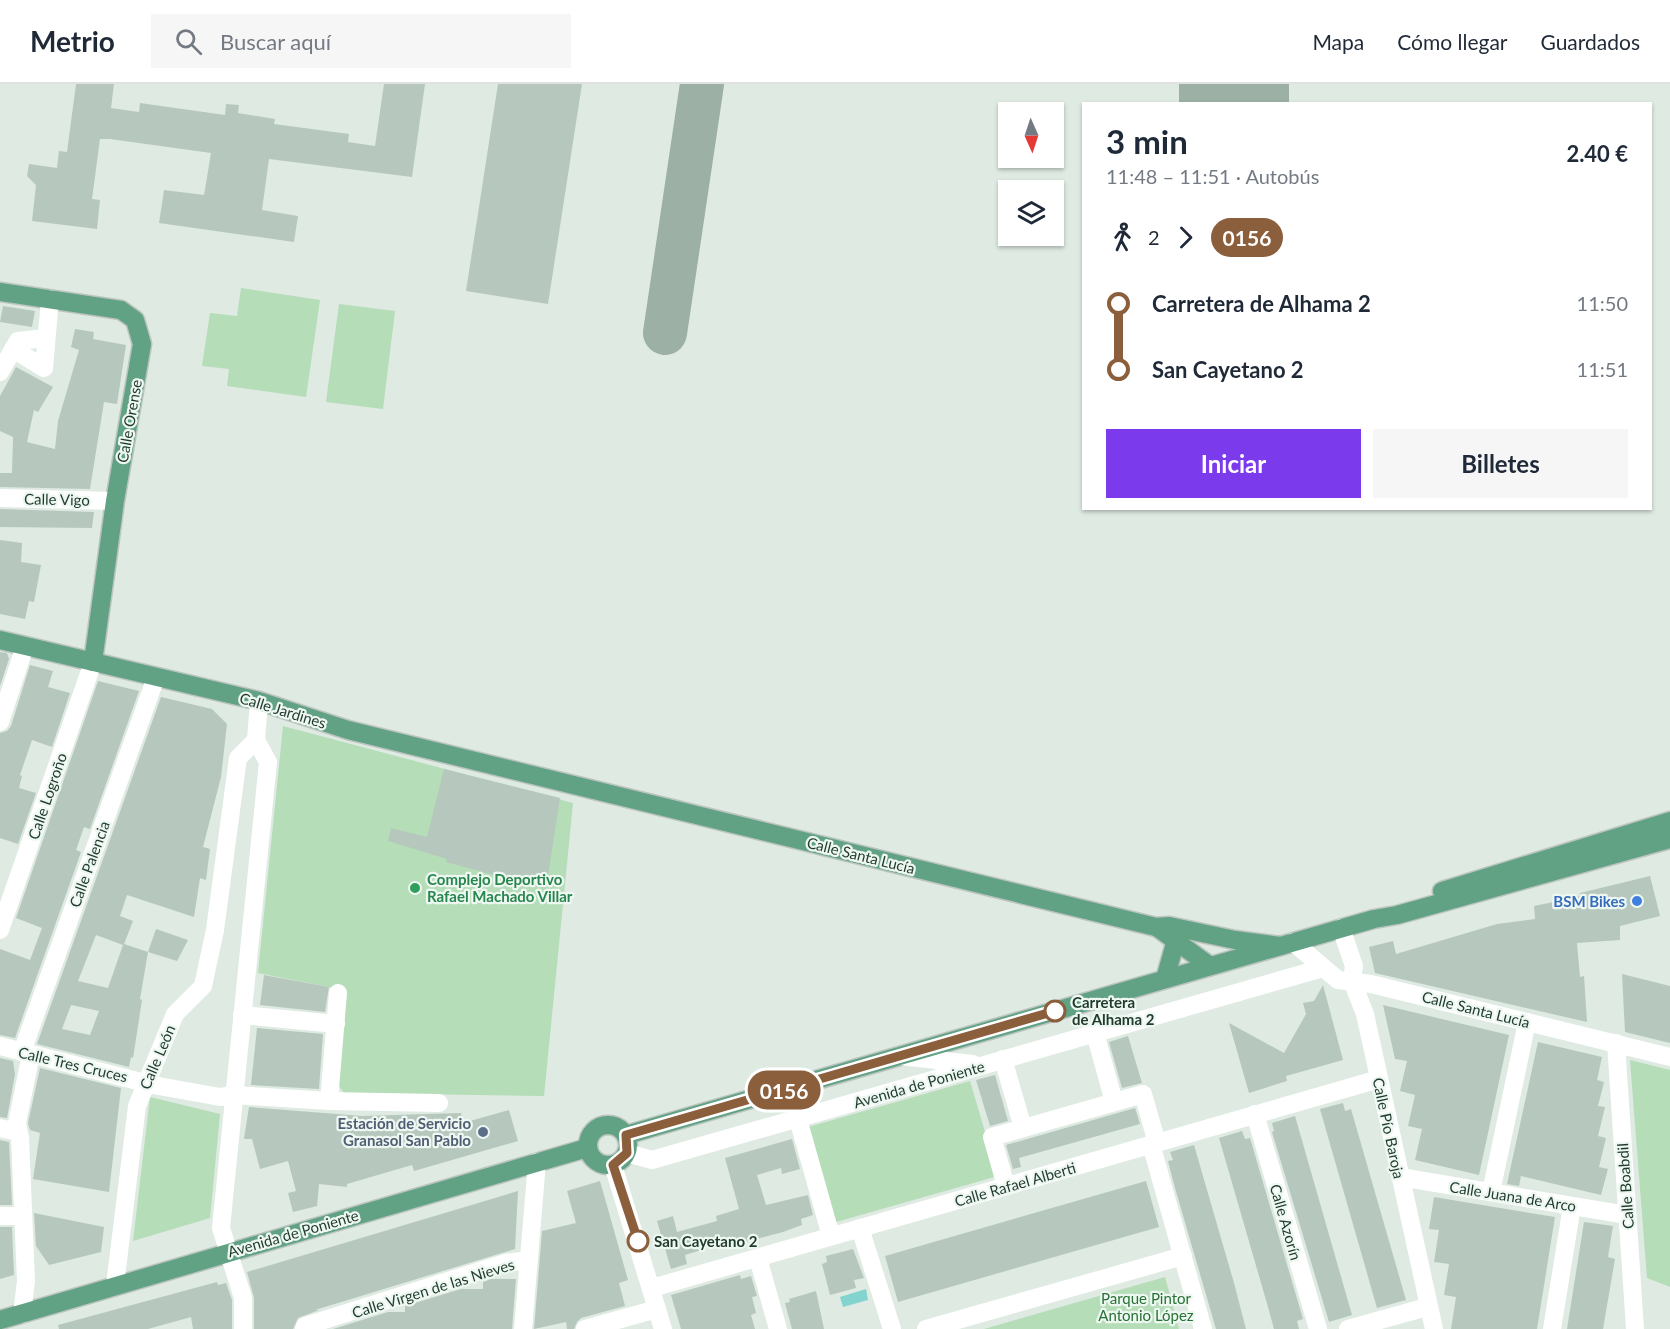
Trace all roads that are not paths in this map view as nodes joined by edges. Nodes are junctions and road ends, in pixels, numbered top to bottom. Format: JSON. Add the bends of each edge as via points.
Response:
{"nodes":[{"id":1,"x":0,"y":292,"type":"edge"},
{"id":2,"x":50,"y":299,"type":"junction"},
{"id":3,"x":45,"y":338,"type":"junction"},
{"id":4,"x":13,"y":349,"type":"junction"},
{"id":5,"x":0,"y":372,"type":"edge"},
{"id":6,"x":0,"y":498,"type":"edge"},
{"id":7,"x":115,"y":501,"type":"junction"},
{"id":8,"x":0,"y":640,"type":"edge"},
{"id":9,"x":25,"y":646,"type":"junction"},
{"id":10,"x":93,"y":662,"type":"junction"},
{"id":11,"x":156,"y":677,"type":"junction"},
{"id":12,"x":259,"y":701,"type":"junction"},
{"id":13,"x":0,"y":722,"type":"edge"},
{"id":14,"x":256,"y":740,"type":"junction"},
{"id":15,"x":565,"y":783,"type":"joint"},
{"id":16,"x":1670,"y":821,"type":"edge"},
{"id":17,"x":1650,"y":826,"type":"junction"},
{"id":18,"x":1670,"y":829,"type":"edge"},
{"id":19,"x":1670,"y":839,"type":"edge"},
{"id":20,"x":1374,"y":919,"type":"junction"},
{"id":21,"x":1156,"y":927,"type":"junction"},
{"id":22,"x":1341,"y":928,"type":"junction"},
{"id":23,"x":0,"y":930,"type":"edge"},
{"id":24,"x":1176,"y":940,"type":"junction"},
{"id":25,"x":1286,"y":944,"type":"junction"},
{"id":26,"x":1210,"y":966,"type":"junction"},
{"id":27,"x":1323,"y":968,"type":"junction"},
{"id":28,"x":1165,"y":979,"type":"junction"},
{"id":29,"x":1352,"y":981,"type":"junction"},
{"id":30,"x":338,"y":993,"type":"dead end"},
{"id":31,"x":242,"y":1015,"type":"junction"},
{"id":32,"x":1527,"y":1022,"type":"junction"},
{"id":33,"x":336,"y":1024,"type":"junction"},
{"id":34,"x":1095,"y":1033,"type":"junction"},
{"id":35,"x":1616,"y":1043,"type":"junction"},
{"id":36,"x":0,"y":1047,"type":"edge"},
{"id":37,"x":26,"y":1053,"type":"junction"},
{"id":38,"x":900,"y":1056,"type":"junction"},
{"id":39,"x":1670,"y":1057,"type":"edge"},
{"id":40,"x":1003,"y":1059,"type":"junction"},
{"id":41,"x":981,"y":1065,"type":"junction"},
{"id":42,"x":1379,"y":1079,"type":"junction"},
{"id":43,"x":146,"y":1081,"type":"junction"},
{"id":44,"x":234,"y":1095,"type":"junction"},
{"id":45,"x":329,"y":1101,"type":"junction"},
{"id":46,"x":1114,"y":1102,"type":"junction"},
{"id":47,"x":440,"y":1103,"type":"dead end"},
{"id":48,"x":1255,"y":1114,"type":"junction"},
{"id":49,"x":798,"y":1119,"type":"junction"},
{"id":50,"x":1023,"y":1128,"type":"junction"},
{"id":51,"x":9,"y":1130,"type":"edge"},
{"id":52,"x":1154,"y":1143,"type":"junction"},
{"id":53,"x":587,"y":1148,"type":"junction"},
{"id":54,"x":622,"y":1151,"type":"junction"},
{"id":55,"x":537,"y":1162,"type":"junction"},
{"id":56,"x":1400,"y":1178,"type":"junction"},
{"id":57,"x":1006,"y":1186,"type":"junction"},
{"id":58,"x":1491,"y":1192,"type":"junction"},
{"id":59,"x":1572,"y":1206,"type":"junction"},
{"id":60,"x":1627,"y":1215,"type":"junction"},
{"id":61,"x":0,"y":1216,"type":"edge"},
{"id":62,"x":22,"y":1216,"type":"junction"},
{"id":63,"x":861,"y":1228,"type":"junction"},
{"id":64,"x":831,"y":1236,"type":"junction"},
{"id":65,"x":229,"y":1252,"type":"junction"},
{"id":66,"x":1183,"y":1256,"type":"junction"},
{"id":67,"x":758,"y":1258,"type":"junction"},
{"id":68,"x":530,"y":1260,"type":"junction"},
{"id":69,"x":26,"y":1281,"type":"junction"},
{"id":70,"x":115,"y":1285,"type":"junction"},
{"id":71,"x":652,"y":1288,"type":"junction"},
{"id":72,"x":1427,"y":1306,"type":"junction"},
{"id":73,"x":41,"y":1308,"type":"junction"},
{"id":74,"x":657,"y":1308,"type":"junction"},
{"id":75,"x":22,"y":1314,"type":"junction"},
{"id":76,"x":0,"y":1320,"type":"edge"},
{"id":77,"x":243,"y":1329,"type":"edge"},
{"id":78,"x":303,"y":1329,"type":"edge"},
{"id":79,"x":523,"y":1329,"type":"edge"},
{"id":80,"x":585,"y":1329,"type":"edge"},
{"id":81,"x":663,"y":1329,"type":"edge"},
{"id":82,"x":778,"y":1329,"type":"edge"},
{"id":83,"x":892,"y":1329,"type":"edge"},
{"id":84,"x":926,"y":1329,"type":"edge"},
{"id":85,"x":1203,"y":1329,"type":"edge"},
{"id":86,"x":1318,"y":1329,"type":"edge"},
{"id":87,"x":1348,"y":1329,"type":"edge"},
{"id":88,"x":1434,"y":1329,"type":"edge"},
{"id":89,"x":1552,"y":1329,"type":"edge"},
{"id":90,"x":1635,"y":1329,"type":"edge"}],
"edges":[{"from":1,"to":2,"type":"main road","name":"Calle Orense"},
{"from":2,"to":3,"type":"street"},
{"from":2,"to":7,"type":"main road","name":"Calle Orense","via":[[121,310],[135,320],[142,344]]},
{"from":3,"to":4,"type":"street","via":[[18,341]]},
{"from":3,"to":4,"type":"street","via":[[44,368]]},
{"from":4,"to":5,"type":"street"},
{"from":6,"to":7,"type":"street","name":"Calle Vigo"},
{"from":7,"to":10,"type":"main road","name":"Calle Orense"},
{"from":8,"to":9,"type":"main road","name":"Calle Jardines"},
{"from":9,"to":10,"type":"main road","name":"Calle Jardines"},
{"from":9,"to":13,"type":"street"},
{"from":10,"to":11,"type":"main road","name":"Calle Jardines"},
{"from":10,"to":23,"type":"street","name":"Calle Logroño"},
{"from":11,"to":12,"type":"main road","name":"Calle Jardines"},
{"from":11,"to":37,"type":"street","name":"Calle Palencia"},
{"from":12,"to":14,"type":"street"},
{"from":12,"to":15,"type":"main road","name":"Calle Jardines","via":[[348,730]]},
{"from":14,"to":31,"type":"street","via":[[268,762]]},
{"from":14,"to":43,"type":"street","name":"Calle León","via":[[238,758],[215,930],[203,986],[175,1014]]},
{"from":15,"to":21,"type":"main road","name":"Calle Santa Lucía"},
{"from":16,"to":17,"type":"main road"},
{"from":17,"to":18,"type":"main road"},
{"from":17,"to":20,"type":"main road","via":[[1495,872],[1396,907]]},
{"from":19,"to":20,"type":"main road"},
{"from":20,"to":22,"type":"main road"},
{"from":21,"to":24,"type":"main road","name":"Calle Santa Lucía"},
{"from":21,"to":25,"type":"main road","name":"Calle Santa Lucía"},
{"from":22,"to":25,"type":"main road"},
{"from":22,"to":29,"type":"street","name":"Calle Pío Baroja","via":[[1354,966]]},
{"from":24,"to":26,"type":"main road","name":"Calle Santa Lucía"},
{"from":24,"to":28,"type":"main road"},
{"from":25,"to":26,"type":"main road"},
{"from":25,"to":27,"type":"street","name":"Calle Santa Lucía"},
{"from":26,"to":28,"type":"main road"},
{"from":27,"to":29,"type":"street","name":"Calle Santa Lucía","via":[[1338,980]]},
{"from":27,"to":34,"type":"street","name":"Avenida de Poniente"},
{"from":28,"to":38,"type":"main road"},
{"from":29,"to":32,"type":"street","name":"Calle Santa Lucía"},
{"from":29,"to":42,"type":"street","name":"Calle Pío Baroja","via":[[1365,1014]]},
{"from":30,"to":33,"type":"street"},
{"from":31,"to":33,"type":"street"},
{"from":31,"to":44,"type":"street"},
{"from":32,"to":35,"type":"street","name":"Calle Santa Lucía"},
{"from":32,"to":58,"type":"street"},
{"from":33,"to":45,"type":"street"},
{"from":34,"to":40,"type":"street","name":"Avenida de Poniente"},
{"from":34,"to":46,"type":"street"},
{"from":35,"to":39,"type":"street","name":"Calle Santa Lucía"},
{"from":35,"to":60,"type":"street","name":"Calle Boabdil"},
{"from":36,"to":37,"type":"street","name":"Calle Tres Cruces"},
{"from":37,"to":43,"type":"street","name":"Calle Tres Cruces"},
{"from":37,"to":51,"type":"street","name":"Calle Palencia"},
{"from":38,"to":41,"type":"street"},
{"from":38,"to":54,"type":"main road"},
{"from":40,"to":41,"type":"street","name":"Avenida de Poniente"},
{"from":40,"to":50,"type":"street","name":"Avenida de Poniente"},
{"from":41,"to":49,"type":"street","name":"Avenida de Poniente"},
{"from":42,"to":48,"type":"street","name":"Calle Rafael Alberti"},
{"from":42,"to":56,"type":"street","name":"Calle Pío Baroja"},
{"from":43,"to":44,"type":"street","via":[[220,1097]]},
{"from":43,"to":70,"type":"street","name":"Calle León","via":[[137,1106]]},
{"from":44,"to":45,"type":"street"},
{"from":44,"to":65,"type":"street","via":[[221,1228]]},
{"from":45,"to":47,"type":"street"},
{"from":46,"to":50,"type":"street"},
{"from":46,"to":52,"type":"street","via":[[1143,1094]]},
{"from":48,"to":52,"type":"street","name":"Calle Rafael Alberti"},
{"from":48,"to":86,"type":"street","name":"Calle Azorín"},
{"from":49,"to":54,"type":"street","name":"Avenida de Poniente","via":[[652,1160]]},
{"from":49,"to":64,"type":"street"},
{"from":50,"to":57,"type":"street","via":[[992,1137]]},
{"from":51,"to":62,"type":"street","name":"Calle Palencia","via":[[20,1138]]},
{"from":52,"to":57,"type":"street","name":"Calle Rafael Alberti"},
{"from":52,"to":66,"type":"street"},
{"from":53,"to":54,"type":"main road","via":[[594,1160],[606,1165]]},
{"from":53,"to":54,"type":"main road","via":[[590,1135],[599,1126],[613,1125]]},
{"from":53,"to":55,"type":"main road","name":"Avenida de Poniente"},
{"from":54,"to":71,"type":"street"},
{"from":55,"to":65,"type":"main road","name":"Avenida de Poniente"},
{"from":55,"to":68,"type":"street"},
{"from":56,"to":58,"type":"street","name":"Calle Juana de Arco"},
{"from":56,"to":72,"type":"street","name":"Calle Pío Baroja"},
{"from":57,"to":63,"type":"street","name":"Calle Rafael Alberti"},
{"from":58,"to":59,"type":"street","name":"Calle Juana de Arco"},
{"from":59,"to":60,"type":"street","name":"Calle Juana de Arco"},
{"from":59,"to":89,"type":"street"},
{"from":60,"to":90,"type":"street","name":"Calle Boabdil"},
{"from":61,"to":62,"type":"street"},
{"from":62,"to":69,"type":"street","name":"Calle Palencia"},
{"from":63,"to":64,"type":"street","name":"Calle Rafael Alberti"},
{"from":63,"to":83,"type":"street"},
{"from":64,"to":67,"type":"street","name":"Calle Rafael Alberti"},
{"from":65,"to":70,"type":"main road","name":"Avenida de Poniente"},
{"from":65,"to":77,"type":"street","via":[[243,1298]]},
{"from":66,"to":84,"type":"street"},
{"from":66,"to":85,"type":"street"},
{"from":67,"to":71,"type":"street","name":"Calle Rafael Alberti"},
{"from":67,"to":82,"type":"street"},
{"from":68,"to":78,"type":"street","name":"Calle Virgen de las Nieves","via":[[505,1263]]},
{"from":68,"to":79,"type":"street"},
{"from":69,"to":73,"type":"street","name":"Calle Palencia"},
{"from":69,"to":75,"type":"street","name":"Calle Palencia"},
{"from":70,"to":73,"type":"main road","name":"Avenida de Poniente"},
{"from":71,"to":74,"type":"street"},
{"from":72,"to":87,"type":"street"},
{"from":72,"to":88,"type":"street","name":"Calle Pío Baroja"},
{"from":73,"to":75,"type":"main road","name":"Avenida de Poniente"},
{"from":74,"to":80,"type":"street"},
{"from":74,"to":81,"type":"street"},
{"from":75,"to":76,"type":"main road","name":"Avenida de Poniente"}]}
